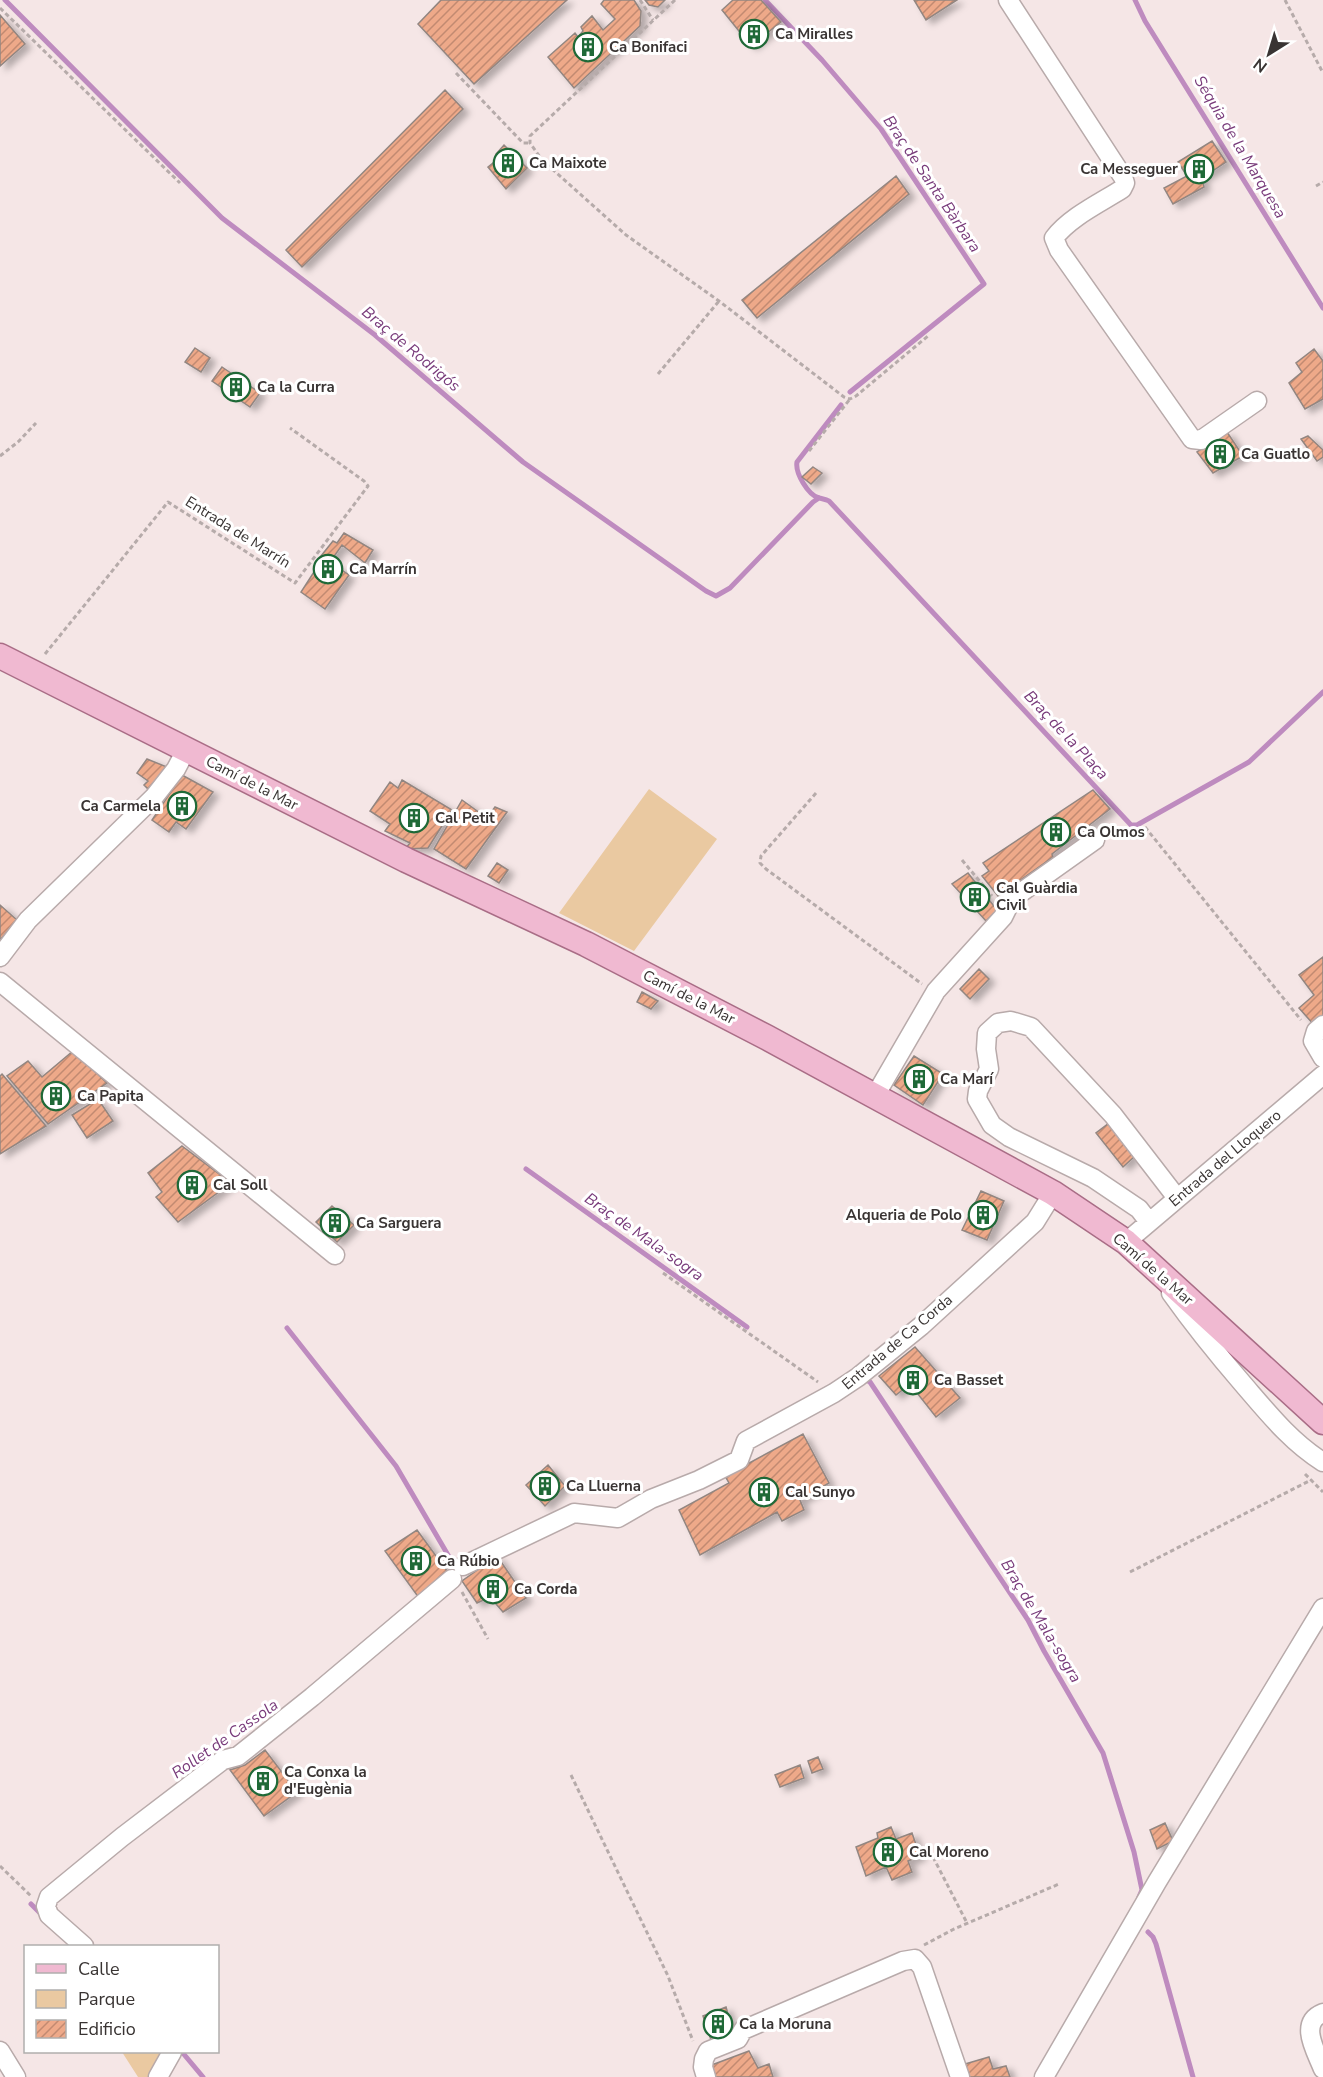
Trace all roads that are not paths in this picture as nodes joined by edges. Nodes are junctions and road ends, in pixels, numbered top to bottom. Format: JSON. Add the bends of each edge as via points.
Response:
{"nodes":[{"id":1,"x":1008,"y":0,"type":"edge"},
{"id":2,"x":1257,"y":401,"type":"dead end"},
{"id":3,"x":0,"y":656,"type":"edge"},
{"id":4,"x":186,"y":750,"type":"junction"},
{"id":5,"x":1095,"y":840,"type":"dead end"},
{"id":6,"x":0,"y":957,"type":"edge"},
{"id":7,"x":0,"y":982,"type":"edge"},
{"id":8,"x":1318,"y":1030,"type":"edge"},
{"id":9,"x":1323,"y":1058,"type":"edge"},
{"id":10,"x":1323,"y":1075,"type":"edge"},
{"id":11,"x":875,"y":1096,"type":"junction"},
{"id":12,"x":1053,"y":1194,"type":"junction"},
{"id":13,"x":1177,"y":1198,"type":"junction"},
{"id":14,"x":1149,"y":1222,"type":"junction"},
{"id":15,"x":1126,"y":1242,"type":"junction"},
{"id":16,"x":335,"y":1255,"type":"dead end"},
{"id":17,"x":1151,"y":1265,"type":"junction"},
{"id":18,"x":1323,"y":1422,"type":"edge"},
{"id":19,"x":1320,"y":1469,"type":"edge"},
{"id":20,"x":1323,"y":1608,"type":"edge"},
{"id":21,"x":82,"y":1945,"type":"edge"},
{"id":22,"x":1323,"y":2013,"type":"edge"},
{"id":23,"x":0,"y":2051,"type":"edge"},
{"id":24,"x":171,"y":2053,"type":"edge"},
{"id":25,"x":1323,"y":2069,"type":"edge"},
{"id":26,"x":16,"y":2077,"type":"edge"},
{"id":27,"x":158,"y":2077,"type":"edge"},
{"id":28,"x":706,"y":2077,"type":"edge"},
{"id":29,"x":960,"y":2077,"type":"edge"},
{"id":30,"x":1044,"y":2077,"type":"edge"}],
"edges":[{"from":1,"to":2,"type":"street","via":[[1125,183],[1122,189],[1058,233],[1054,238],[1059,250],[1192,439],[1201,440]]},
{"from":3,"to":4,"type":"main road","name":"Camí de la Mar"},
{"from":4,"to":6,"type":"street","via":[[154,798],[28,920]]},
{"from":4,"to":11,"type":"main road","name":"Camí de la Mar","via":[[586,944]]},
{"from":5,"to":11,"type":"street","via":[[1012,899],[1003,917],[934,995]]},
{"from":7,"to":16,"type":"street"},
{"from":8,"to":9,"type":"street","via":[[1313,1041]]},
{"from":10,"to":13,"type":"street","name":"Entrada del Lloquero"},
{"from":11,"to":12,"type":"main road","name":"Camí de la Mar"},
{"from":12,"to":15,"type":"main road","name":"Camí de la Mar"},
{"from":12,"to":21,"type":"street","name":"Entrada de Ca Corda","via":[[1035,1222],[921,1326],[834,1393],[746,1441],[739,1460],[618,1518],[574,1513],[458,1573],[238,1756],[223,1760],[49,1897],[49,1915]]},
{"from":13,"to":14,"type":"street","name":"Entrada del Lloquero"},
{"from":13,"to":14,"type":"street","via":[[1113,1115],[1030,1028],[1011,1021],[998,1023],[987,1033],[989,1069],[977,1099],[992,1125],[1093,1178],[1139,1209]]},
{"from":14,"to":15,"type":"street","name":"Entrada del Lloquero"},
{"from":15,"to":17,"type":"main road","name":"Camí de la Mar"},
{"from":17,"to":18,"type":"main road","name":"Camí de la Mar"},
{"from":17,"to":19,"type":"street","via":[[1272,1419]]},
{"from":20,"to":30,"type":"street"},
{"from":22,"to":25,"type":"street","via":[[1310,2023],[1310,2035]]},
{"from":23,"to":26,"type":"street"},
{"from":24,"to":27,"type":"street"},
{"from":28,"to":29,"type":"street","via":[[703,2067],[708,2051],[738,2039],[743,2030],[903,1960],[915,1959],[922,1967]]}]}
